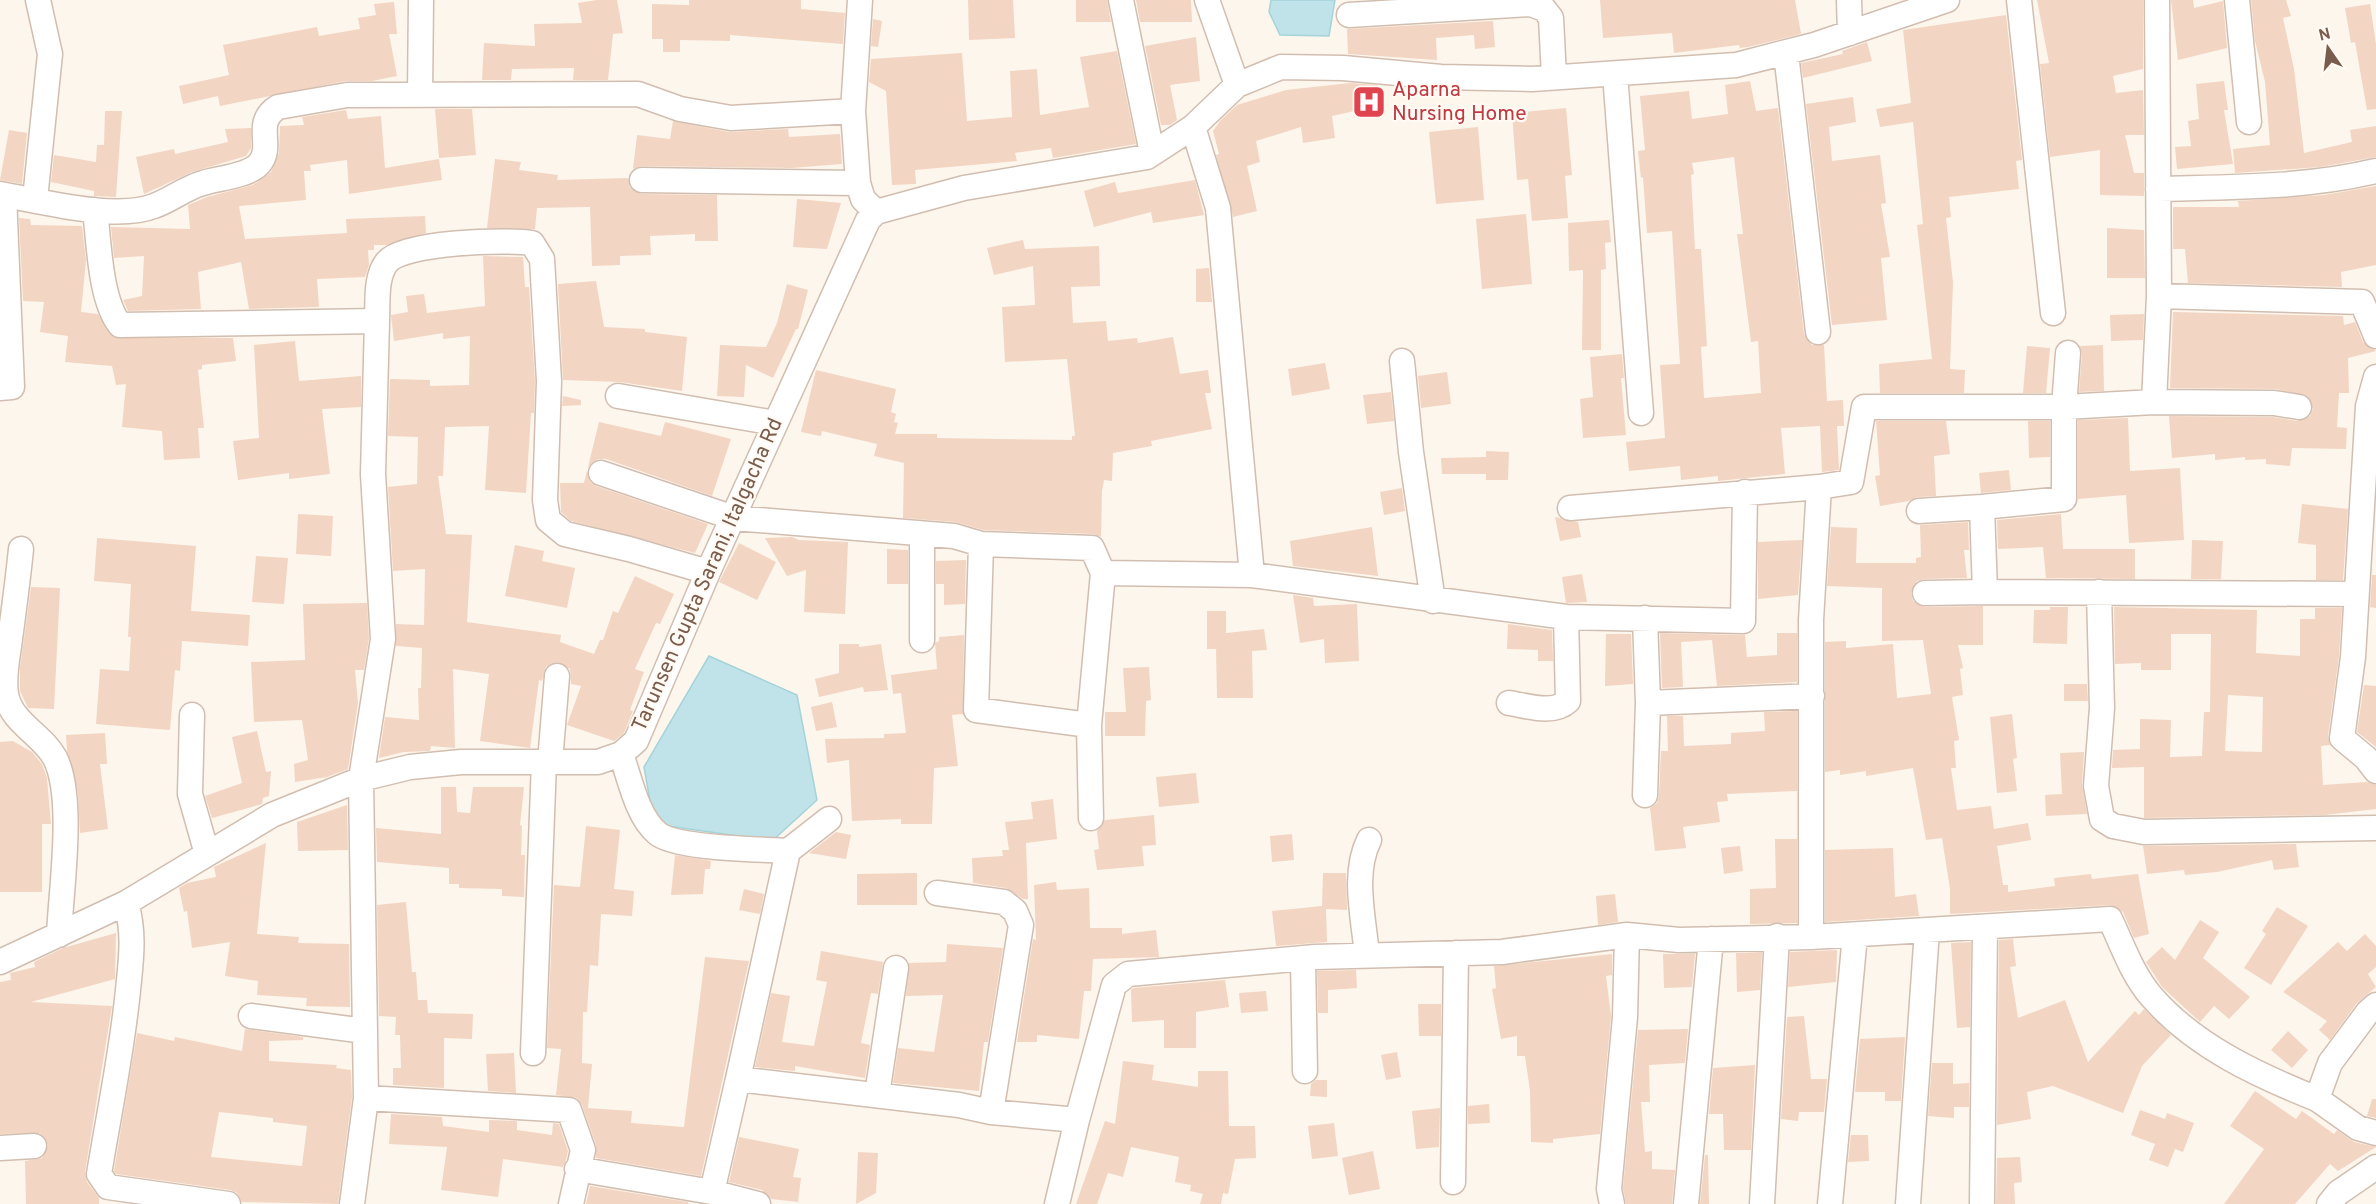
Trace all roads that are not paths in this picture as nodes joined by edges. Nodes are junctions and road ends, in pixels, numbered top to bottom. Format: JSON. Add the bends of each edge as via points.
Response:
{"nodes":[{"id":1,"x":38,"y":0,"type":"edge"},
{"id":2,"x":421,"y":0,"type":"edge"},
{"id":3,"x":860,"y":0,"type":"edge"},
{"id":4,"x":1121,"y":0,"type":"edge"},
{"id":5,"x":1207,"y":0,"type":"edge"},
{"id":6,"x":1849,"y":0,"type":"edge"},
{"id":7,"x":1947,"y":0,"type":"edge"},
{"id":8,"x":2019,"y":0,"type":"edge"},
{"id":9,"x":2157,"y":0,"type":"edge"},
{"id":10,"x":2237,"y":0,"type":"edge"},
{"id":11,"x":1349,"y":15,"type":"dead end"},
{"id":12,"x":1850,"y":33,"type":"junction"},
{"id":13,"x":1786,"y":52,"type":"junction"},
{"id":14,"x":1614,"y":74,"type":"junction"},
{"id":15,"x":1554,"y":77,"type":"junction"},
{"id":16,"x":1237,"y":85,"type":"junction"},
{"id":17,"x":420,"y":95,"type":"junction"},
{"id":18,"x":853,"y":111,"type":"junction"},
{"id":19,"x":2249,"y":122,"type":"dead end"},
{"id":20,"x":1193,"y":127,"type":"junction"},
{"id":21,"x":1152,"y":153,"type":"junction"},
{"id":22,"x":2376,"y":171,"type":"edge"},
{"id":23,"x":642,"y":180,"type":"dead end"},
{"id":24,"x":858,"y":183,"type":"junction"},
{"id":25,"x":2158,"y":189,"type":"junction"},
{"id":26,"x":2,"y":195,"type":"edge"},
{"id":27,"x":35,"y":200,"type":"junction"},
{"id":28,"x":95,"y":210,"type":"junction"},
{"id":29,"x":876,"y":212,"type":"junction"},
{"id":30,"x":2159,"y":296,"type":"junction"},
{"id":31,"x":2053,"y":313,"type":"dead end"},
{"id":32,"x":377,"y":321,"type":"junction"},
{"id":33,"x":1818,"y":332,"type":"dead end"},
{"id":34,"x":2376,"y":336,"type":"edge"},
{"id":35,"x":2068,"y":352,"type":"dead end"},
{"id":36,"x":1402,"y":361,"type":"dead end"},
{"id":37,"x":2376,"y":377,"type":"edge"},
{"id":38,"x":0,"y":388,"type":"edge"},
{"id":39,"x":618,"y":396,"type":"dead end"},
{"id":40,"x":2154,"y":402,"type":"junction"},
{"id":41,"x":2064,"y":407,"type":"junction"},
{"id":42,"x":2299,"y":407,"type":"dead end"},
{"id":43,"x":1641,"y":413,"type":"dead end"},
{"id":44,"x":775,"y":423,"type":"junction"},
{"id":45,"x":601,"y":473,"type":"dead end"},
{"id":46,"x":1819,"y":487,"type":"junction"},
{"id":47,"x":1745,"y":492,"type":"junction"},
{"id":48,"x":1982,"y":507,"type":"junction"},
{"id":49,"x":1570,"y":508,"type":"dead end"},
{"id":50,"x":1919,"y":511,"type":"dead end"},
{"id":51,"x":734,"y":518,"type":"junction"},
{"id":52,"x":922,"y":534,"type":"junction"},
{"id":53,"x":981,"y":544,"type":"junction"},
{"id":54,"x":21,"y":549,"type":"dead end"},
{"id":55,"x":708,"y":572,"type":"junction"},
{"id":56,"x":1103,"y":573,"type":"junction"},
{"id":57,"x":1252,"y":575,"type":"junction"},
{"id":58,"x":1985,"y":592,"type":"junction"},
{"id":59,"x":2099,"y":592,"type":"junction"},
{"id":60,"x":1925,"y":593,"type":"dead end"},
{"id":61,"x":2355,"y":594,"type":"junction"},
{"id":62,"x":1433,"y":601,"type":"junction"},
{"id":63,"x":1566,"y":617,"type":"junction"},
{"id":64,"x":1645,"y":618,"type":"junction"},
{"id":65,"x":922,"y":640,"type":"dead end"},
{"id":66,"x":557,"y":676,"type":"dead end"},
{"id":67,"x":1812,"y":696,"type":"junction"},
{"id":68,"x":1509,"y":703,"type":"dead end"},
{"id":69,"x":1648,"y":703,"type":"junction"},
{"id":70,"x":192,"y":715,"type":"dead end"},
{"id":71,"x":1089,"y":725,"type":"junction"},
{"id":72,"x":621,"y":754,"type":"junction"},
{"id":73,"x":547,"y":762,"type":"junction"},
{"id":74,"x":2376,"y":771,"type":"edge"},
{"id":75,"x":361,"y":779,"type":"junction"},
{"id":76,"x":1645,"y":795,"type":"dead end"},
{"id":77,"x":1091,"y":818,"type":"dead end"},
{"id":78,"x":829,"y":819,"type":"dead end"},
{"id":79,"x":2376,"y":828,"type":"edge"},
{"id":80,"x":1369,"y":840,"type":"dead end"},
{"id":81,"x":788,"y":850,"type":"junction"},
{"id":82,"x":207,"y":855,"type":"junction"},
{"id":83,"x":937,"y":893,"type":"dead end"},
{"id":84,"x":126,"y":903,"type":"junction"},
{"id":85,"x":1985,"y":927,"type":"junction"},
{"id":86,"x":1927,"y":930,"type":"junction"},
{"id":87,"x":59,"y":934,"type":"junction"},
{"id":88,"x":1627,"y":935,"type":"junction"},
{"id":89,"x":1855,"y":935,"type":"junction"},
{"id":90,"x":1777,"y":936,"type":"junction"},
{"id":91,"x":1811,"y":937,"type":"junction"},
{"id":92,"x":1711,"y":939,"type":"junction"},
{"id":93,"x":1456,"y":953,"type":"junction"},
{"id":94,"x":1367,"y":956,"type":"junction"},
{"id":95,"x":1303,"y":959,"type":"junction"},
{"id":96,"x":0,"y":962,"type":"edge"},
{"id":97,"x":896,"y":968,"type":"dead end"},
{"id":98,"x":2376,"y":1005,"type":"edge"},
{"id":99,"x":251,"y":1016,"type":"dead end"},
{"id":100,"x":365,"y":1031,"type":"junction"},
{"id":101,"x":533,"y":1053,"type":"dead end"},
{"id":102,"x":1305,"y":1071,"type":"dead end"},
{"id":103,"x":738,"y":1079,"type":"junction"},
{"id":104,"x":877,"y":1095,"type":"junction"},
{"id":105,"x":366,"y":1098,"type":"junction"},
{"id":106,"x":2317,"y":1099,"type":"junction"},
{"id":107,"x":991,"y":1112,"type":"junction"},
{"id":108,"x":1077,"y":1120,"type":"junction"},
{"id":109,"x":2376,"y":1132,"type":"edge"},
{"id":110,"x":34,"y":1146,"type":"dead end"},
{"id":111,"x":0,"y":1148,"type":"edge"},
{"id":112,"x":2376,"y":1167,"type":"edge"},
{"id":113,"x":577,"y":1169,"type":"junction"},
{"id":114,"x":1453,"y":1182,"type":"dead end"},
{"id":115,"x":712,"y":1192,"type":"junction"},
{"id":116,"x":228,"y":1204,"type":"edge"},
{"id":117,"x":352,"y":1204,"type":"edge"},
{"id":118,"x":571,"y":1204,"type":"edge"},
{"id":119,"x":758,"y":1204,"type":"edge"},
{"id":120,"x":1057,"y":1204,"type":"edge"},
{"id":121,"x":1612,"y":1204,"type":"edge"},
{"id":122,"x":1686,"y":1204,"type":"edge"},
{"id":123,"x":1762,"y":1204,"type":"edge"},
{"id":124,"x":1830,"y":1204,"type":"edge"},
{"id":125,"x":1908,"y":1204,"type":"edge"},
{"id":126,"x":1982,"y":1204,"type":"edge"},
{"id":127,"x":2329,"y":1204,"type":"edge"}],
"edges":[{"from":1,"to":27,"type":"street","via":[[50,54]]},
{"from":2,"to":17,"type":"street"},
{"from":3,"to":18,"type":"street"},
{"from":4,"to":21,"type":"street"},
{"from":5,"to":16,"type":"street"},
{"from":6,"to":12,"type":"street"},
{"from":7,"to":12,"type":"street"},
{"from":8,"to":31,"type":"street"},
{"from":9,"to":25,"type":"street"},
{"from":10,"to":19,"type":"street"},
{"from":11,"to":15,"type":"street","via":[[1531,4],[1544,9],[1551,18]]},
{"from":12,"to":13,"type":"street"},
{"from":13,"to":14,"type":"street","via":[[1736,65]]},
{"from":13,"to":33,"type":"street"},
{"from":14,"to":15,"type":"street"},
{"from":14,"to":43,"type":"street"},
{"from":15,"to":16,"type":"street","via":[[1441,77],[1281,67]]},
{"from":16,"to":20,"type":"street"},
{"from":17,"to":18,"type":"street","via":[[638,94],[680,109],[730,117]]},
{"from":17,"to":28,"type":"street","via":[[347,95],[278,107],[264,120],[261,162],[252,169],[193,186],[153,207]]},
{"from":18,"to":24,"type":"street"},
{"from":20,"to":21,"type":"street"},
{"from":20,"to":57,"type":"street","via":[[1218,208]]},
{"from":21,"to":29,"type":"street","via":[[964,189]]},
{"from":22,"to":25,"type":"street","via":[[2287,185]]},
{"from":23,"to":24,"type":"street"},
{"from":24,"to":29,"type":"street","via":[[863,199]]},
{"from":25,"to":30,"type":"street"},
{"from":26,"to":27,"type":"street"},
{"from":26,"to":38,"type":"street","via":[[12,387]]},
{"from":27,"to":28,"type":"street"},
{"from":28,"to":32,"type":"street","via":[[104,281],[112,315],[120,325]]},
{"from":29,"to":44,"type":"street","name":"Tarunsen Gupta Sarani, Italgacha Rd","via":[[855,247]]},
{"from":30,"to":34,"type":"street","via":[[2362,302]]},
{"from":30,"to":40,"type":"street"},
{"from":32,"to":55,"type":"street","via":[[380,279],[387,262],[399,252],[420,247],[532,243],[542,259],[549,381],[545,500],[548,520],[565,534]]},
{"from":32,"to":75,"type":"street","via":[[373,474],[383,639]]},
{"from":35,"to":41,"type":"street"},
{"from":36,"to":62,"type":"street"},
{"from":37,"to":61,"type":"street","via":[[2368,406]]},
{"from":39,"to":44,"type":"street"},
{"from":40,"to":41,"type":"street"},
{"from":40,"to":42,"type":"street","via":[[2274,403]]},
{"from":41,"to":46,"type":"street","via":[[1864,407],[1851,482]]},
{"from":41,"to":48,"type":"street","via":[[2064,499]]},
{"from":44,"to":51,"type":"street","name":"Tarunsen Gupta Sarani, Italgacha Rd"},
{"from":45,"to":51,"type":"street"},
{"from":46,"to":47,"type":"street"},
{"from":46,"to":67,"type":"street","via":[[1811,620]]},
{"from":47,"to":49,"type":"street"},
{"from":47,"to":64,"type":"street","via":[[1743,621]]},
{"from":48,"to":50,"type":"street"},
{"from":48,"to":58,"type":"street"},
{"from":51,"to":52,"type":"street"},
{"from":51,"to":55,"type":"street","name":"Tarunsen Gupta Sarani, Italgacha Rd"},
{"from":52,"to":53,"type":"street","via":[[954,536]]},
{"from":52,"to":65,"type":"street"},
{"from":53,"to":56,"type":"street","via":[[1092,548]]},
{"from":53,"to":71,"type":"street","via":[[976,710]]},
{"from":54,"to":87,"type":"street","via":[[6,694],[14,713],[46,745],[62,779],[65,808]]},
{"from":55,"to":72,"type":"street","name":"Tarunsen Gupta Sarani, Italgacha Rd","via":[[636,741]]},
{"from":56,"to":57,"type":"street"},
{"from":56,"to":71,"type":"street"},
{"from":57,"to":62,"type":"street"},
{"from":58,"to":59,"type":"street"},
{"from":58,"to":60,"type":"street"},
{"from":59,"to":61,"type":"street"},
{"from":59,"to":79,"type":"street","via":[[2102,708],[2096,786],[2102,819],[2114,826],[2144,832]]},
{"from":61,"to":74,"type":"street","via":[[2353,657],[2342,738]]},
{"from":62,"to":63,"type":"street"},
{"from":63,"to":64,"type":"street"},
{"from":63,"to":68,"type":"street","via":[[1568,701],[1551,709]]},
{"from":64,"to":69,"type":"street"},
{"from":66,"to":73,"type":"street"},
{"from":67,"to":69,"type":"street"},
{"from":67,"to":91,"type":"street"},
{"from":69,"to":76,"type":"street"},
{"from":70,"to":82,"type":"street","via":[[190,794]]},
{"from":71,"to":77,"type":"street"},
{"from":72,"to":73,"type":"street","name":"Tarunsen Gupta Sarani, Italgacha Rd","via":[[598,762]]},
{"from":72,"to":81,"type":"street","via":[[639,804],[658,834],[703,845]]},
{"from":73,"to":75,"type":"street","name":"Tarunsen Gupta Sarani, Italgacha Rd","via":[[461,762],[410,767]]},
{"from":73,"to":101,"type":"street"},
{"from":75,"to":82,"type":"street","name":"Tarunsen Gupta Sarani, Italgacha Rd","via":[[272,815]]},
{"from":75,"to":100,"type":"street"},
{"from":78,"to":81,"type":"street"},
{"from":80,"to":94,"type":"street","via":[[1360,869]]},
{"from":81,"to":103,"type":"street"},
{"from":82,"to":84,"type":"street","name":"Tarunsen Gupta Sarani, Italgacha Rd"},
{"from":83,"to":107,"type":"street","via":[[1004,902],[1015,911],[1021,925]]},
{"from":84,"to":87,"type":"street","name":"Tarunsen Gupta Sarani, Italgacha Rd"},
{"from":84,"to":116,"type":"street","via":[[133,942],[125,1027],[99,1174],[108,1187]]},
{"from":85,"to":86,"type":"street"},
{"from":85,"to":106,"type":"street","via":[[2110,919],[2129,962],[2150,995],[2193,1036],[2265,1078]]},
{"from":85,"to":126,"type":"street"},
{"from":86,"to":89,"type":"street"},
{"from":86,"to":125,"type":"street"},
{"from":87,"to":96,"type":"street","name":"Tarunsen Gupta Sarani, Italgacha Rd"},
{"from":88,"to":92,"type":"street"},
{"from":88,"to":93,"type":"street","via":[[1502,952]]},
{"from":88,"to":121,"type":"street","via":[[1625,1017],[1609,1189]]},
{"from":89,"to":91,"type":"street"},
{"from":89,"to":124,"type":"street"},
{"from":90,"to":91,"type":"street"},
{"from":90,"to":92,"type":"street"},
{"from":90,"to":123,"type":"street"},
{"from":92,"to":122,"type":"street"},
{"from":93,"to":94,"type":"street"},
{"from":93,"to":114,"type":"street"},
{"from":94,"to":95,"type":"street"},
{"from":95,"to":102,"type":"street"},
{"from":95,"to":108,"type":"street","via":[[1128,974],[1120,978],[1114,985]]},
{"from":97,"to":104,"type":"street"},
{"from":98,"to":106,"type":"street","via":[[2330,1063]]},
{"from":99,"to":100,"type":"street"},
{"from":100,"to":105,"type":"street"},
{"from":103,"to":104,"type":"street"},
{"from":103,"to":115,"type":"street"},
{"from":104,"to":107,"type":"street"},
{"from":105,"to":113,"type":"street","via":[[569,1110],[583,1150]]},
{"from":105,"to":117,"type":"street"},
{"from":106,"to":109,"type":"street","via":[[2358,1128]]},
{"from":107,"to":108,"type":"street"},
{"from":108,"to":120,"type":"street"},
{"from":110,"to":111,"type":"street"},
{"from":112,"to":127,"type":"street","via":[[2338,1193]]},
{"from":113,"to":115,"type":"street"},
{"from":113,"to":118,"type":"street"},
{"from":115,"to":119,"type":"street"}]}
